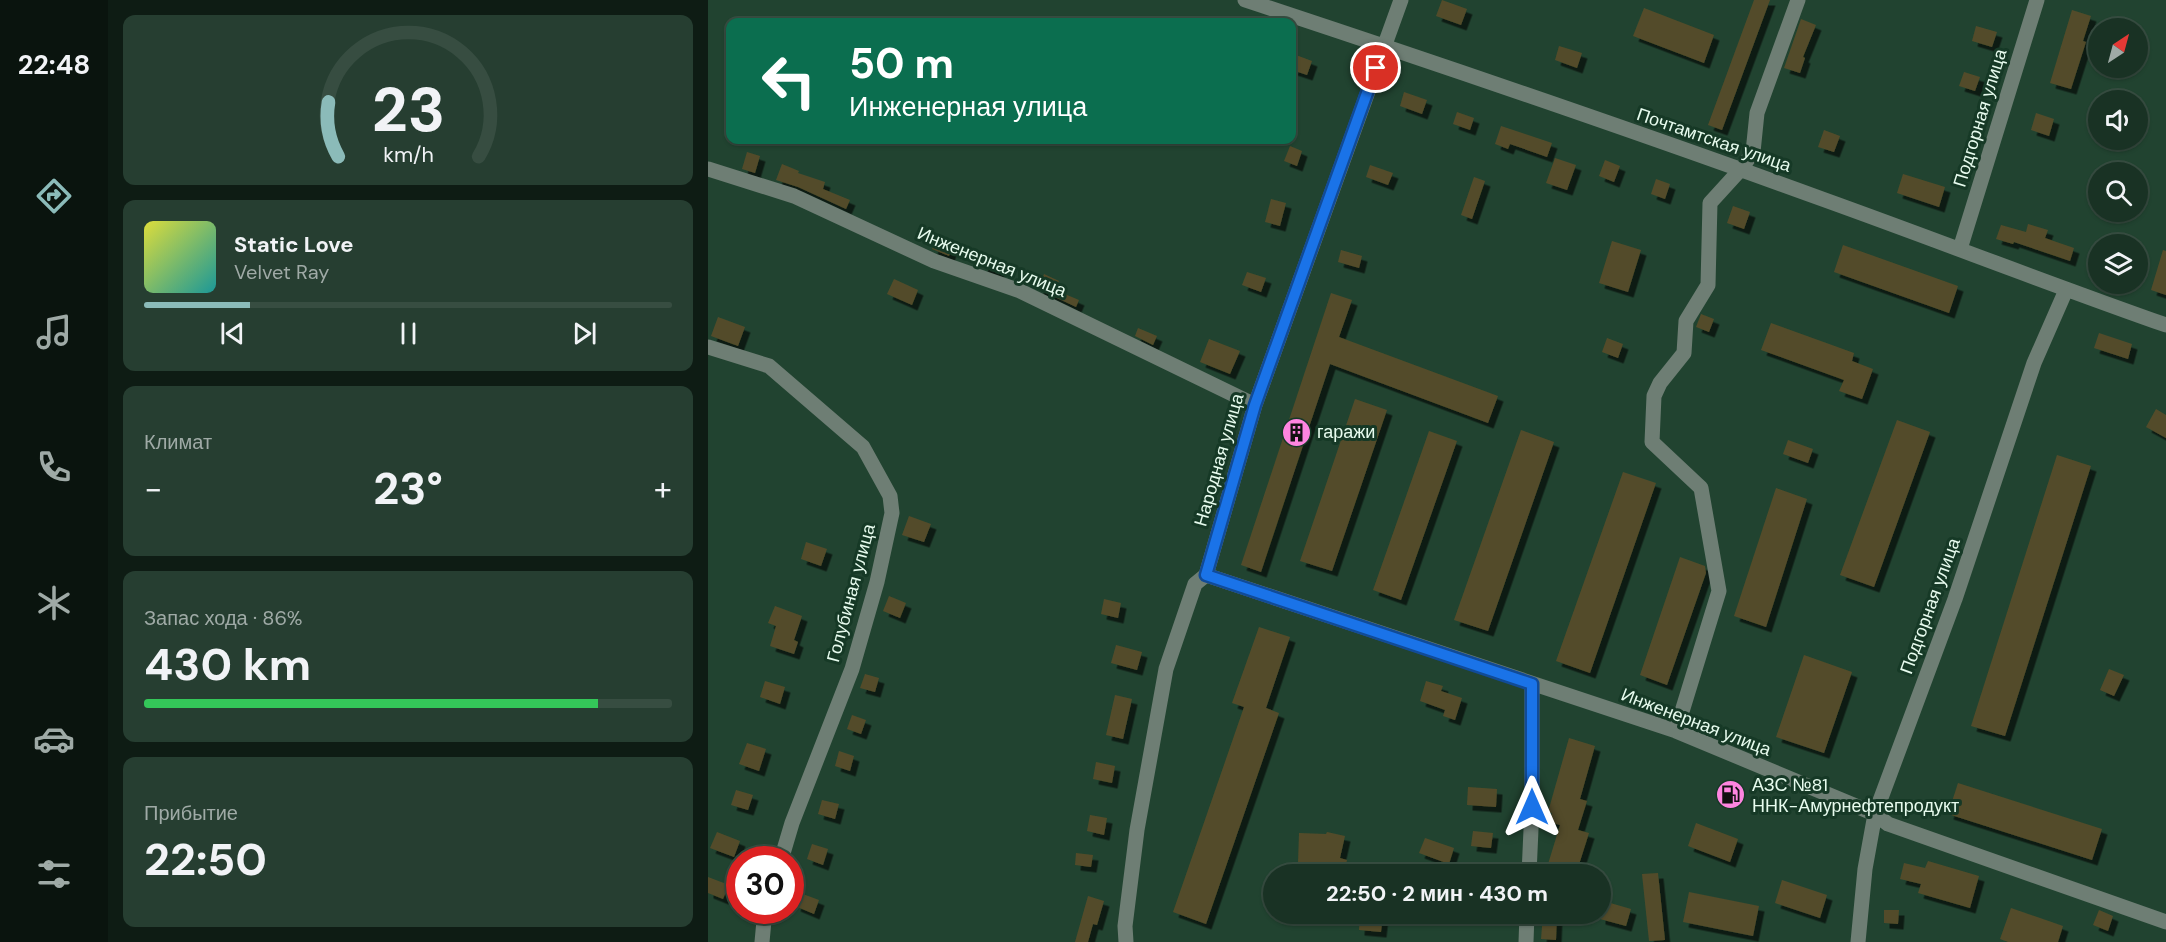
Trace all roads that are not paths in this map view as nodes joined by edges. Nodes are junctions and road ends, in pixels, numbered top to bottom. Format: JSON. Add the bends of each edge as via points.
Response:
{"nodes":[{"id":1,"x":1245,"y":0,"type":"edge"},
{"id":2,"x":1401,"y":0,"type":"edge"},
{"id":3,"x":1798,"y":0,"type":"edge"},
{"id":4,"x":2037,"y":0,"type":"edge"},
{"id":5,"x":1384,"y":45,"type":"junction"},
{"id":6,"x":708,"y":169,"type":"edge"},
{"id":7,"x":1741,"y":169,"type":"junction"},
{"id":8,"x":1960,"y":249,"type":"junction"},
{"id":9,"x":2066,"y":290,"type":"junction"},
{"id":10,"x":2166,"y":325,"type":"edge"},
{"id":11,"x":708,"y":347,"type":"edge"},
{"id":12,"x":1255,"y":405,"type":"junction"},
{"id":13,"x":1206,"y":575,"type":"junction"},
{"id":14,"x":1532,"y":684,"type":"junction"},
{"id":15,"x":1676,"y":731,"type":"junction"},
{"id":16,"x":1875,"y":814,"type":"junction"},
{"id":17,"x":785,"y":846,"type":"edge"},
{"id":18,"x":1529,"y":864,"type":"edge"},
{"id":19,"x":2166,"y":922,"type":"edge"},
{"id":20,"x":764,"y":924,"type":"edge"},
{"id":21,"x":1527,"y":924,"type":"edge"},
{"id":22,"x":762,"y":942,"type":"edge"},
{"id":23,"x":1125,"y":942,"type":"edge"},
{"id":24,"x":1526,"y":942,"type":"edge"},
{"id":25,"x":1858,"y":942,"type":"edge"}],
"edges":[{"from":1,"to":5,"type":"street","name":"Почтамтская улица"},
{"from":2,"to":5,"type":"street","name":"Народная улица"},
{"from":3,"to":7,"type":"street","via":[[1757,113],[1753,152]]},
{"from":4,"to":8,"type":"street","name":"Подгорная улица"},
{"from":5,"to":7,"type":"street","name":"Почтамтская улица"},
{"from":5,"to":12,"type":"street","name":"Народная улица"},
{"from":6,"to":12,"type":"street","name":"Инженерная улица","via":[[794,196],[933,261],[1020,291]]},
{"from":7,"to":8,"type":"street","name":"Почтамтская улица"},
{"from":7,"to":15,"type":"street","via":[[1710,203],[1708,285],[1686,321],[1684,353],[1654,396],[1652,442],[1701,488],[1719,591]]},
{"from":8,"to":9,"type":"street","name":"Почтамтская улица"},
{"from":9,"to":10,"type":"street","name":"Почтамтская улица"},
{"from":9,"to":16,"type":"street","name":"Подгорная улица","via":[[2034,363],[1955,599]]},
{"from":11,"to":17,"type":"street","name":"Голубиная улица","via":[[769,366],[863,447],[891,496],[892,513],[877,582],[852,669]]},
{"from":12,"to":13,"type":"street","name":"Народная улица"},
{"from":13,"to":14,"type":"street","name":"Инженерная улица"},
{"from":13,"to":23,"type":"street","name":"Народная улица","via":[[1195,584],[1166,669],[1137,830]]},
{"from":14,"to":15,"type":"street","name":"Инженерная улица"},
{"from":14,"to":18,"type":"street"},
{"from":15,"to":16,"type":"street","name":"Инженерная улица"},
{"from":16,"to":19,"type":"street","name":"Инженерная улица","via":[[1888,824]]},
{"from":16,"to":25,"type":"street","name":"Подгорная улица"},
{"from":20,"to":22,"type":"street"},
{"from":21,"to":24,"type":"street"}]}
